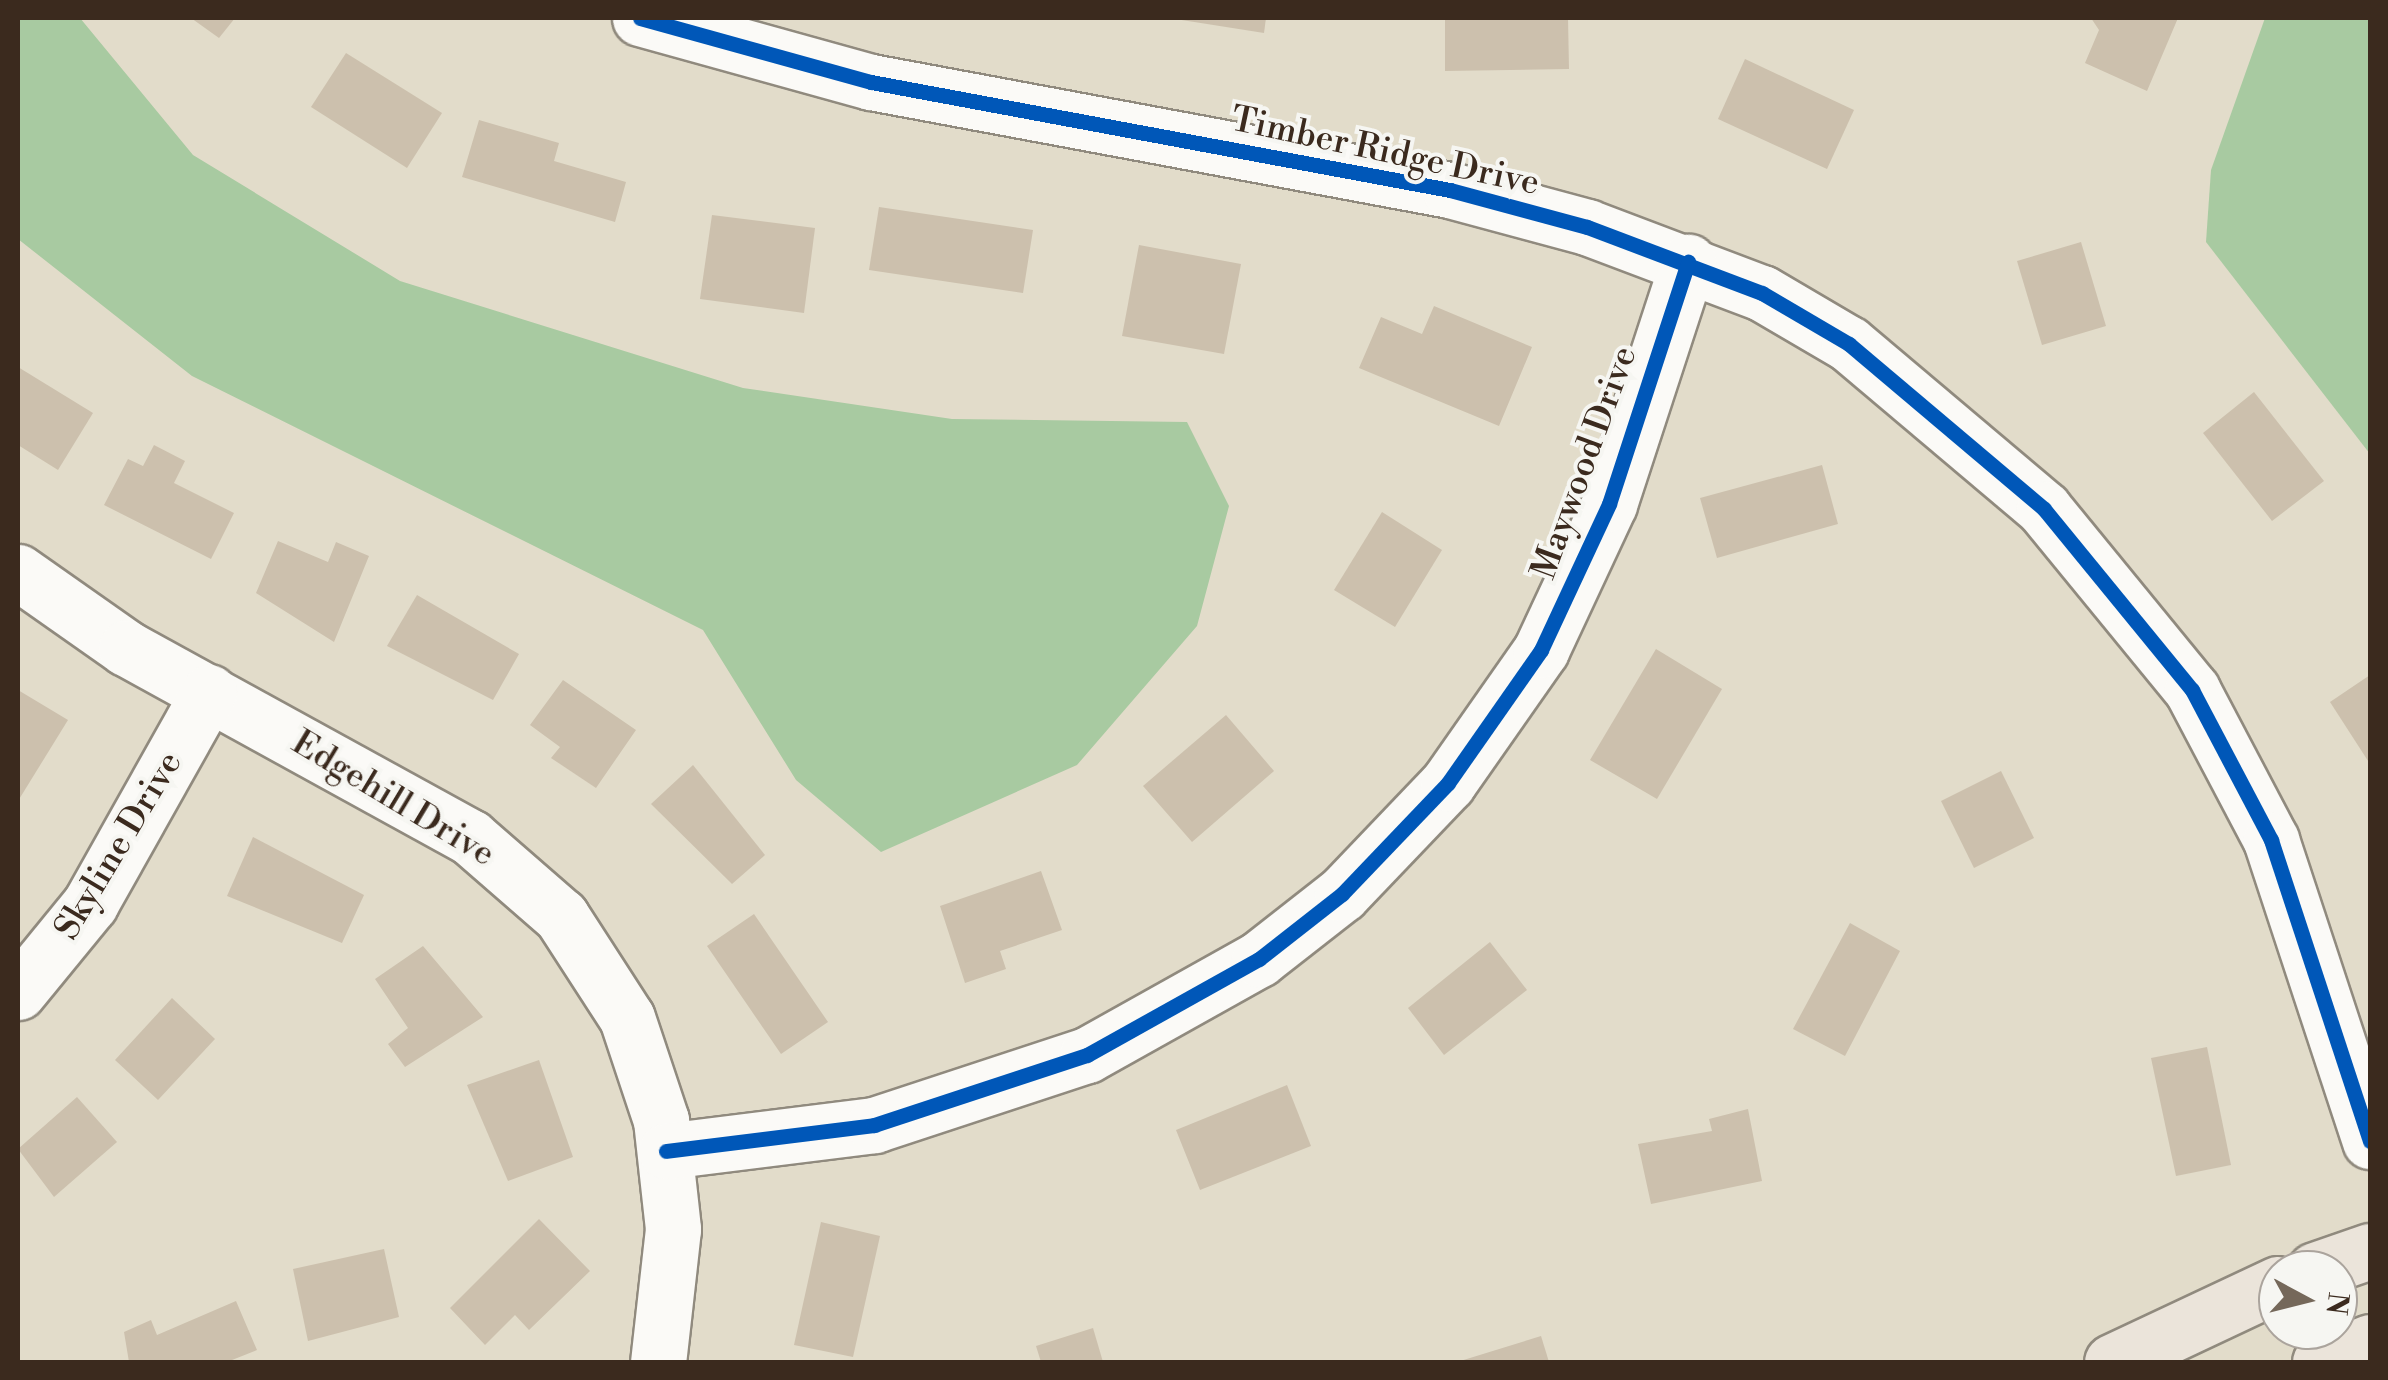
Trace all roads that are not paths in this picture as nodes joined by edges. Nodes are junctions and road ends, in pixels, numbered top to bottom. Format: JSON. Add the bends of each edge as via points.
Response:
{"nodes":[{"id":1,"x":640,"y":18,"type":"edge"},
{"id":2,"x":1688,"y":262,"type":"junction"},
{"id":3,"x":18,"y":572,"type":"edge"},
{"id":4,"x":209,"y":692,"type":"junction"},
{"id":5,"x":18,"y":992,"type":"edge"},
{"id":6,"x":2370,"y":1141,"type":"edge"},
{"id":7,"x":666,"y":1151,"type":"junction"},
{"id":8,"x":2258,"y":1293,"type":"edge"},
{"id":9,"x":2370,"y":1342,"type":"edge"},
{"id":10,"x":658,"y":1362,"type":"edge"},
{"id":11,"x":2112,"y":1362,"type":"edge"},
{"id":12,"x":2320,"y":1362,"type":"edge"}],
"edges":[{"from":1,"to":2,"type":"street","name":"Timber Ridge Drive","via":[[871,82],[1450,190]]},
{"from":2,"to":6,"type":"street","name":"Timber Ridge Drive","via":[[1816,323],[1931,404],[2122,596],[2192,690],[2271,840]]},
{"from":2,"to":7,"type":"street","name":"Maywood Drive","via":[[1609,504],[1541,650],[1448,783],[1342,894],[1177,1010],[1070,1061],[874,1124]]},
{"from":3,"to":4,"type":"street","name":"Edgehill Drive"},
{"from":4,"to":5,"type":"street","name":"Skyline Drive","via":[[90,904]]},
{"from":4,"to":7,"type":"street","name":"Edgehill Drive","via":[[470,836],[561,916],[627,1018]]},
{"from":7,"to":10,"type":"street","name":"Edgehill Drive","via":[[673,1230]]},
{"from":8,"to":11,"type":"main road"},
{"from":9,"to":12,"type":"main road"}]}
